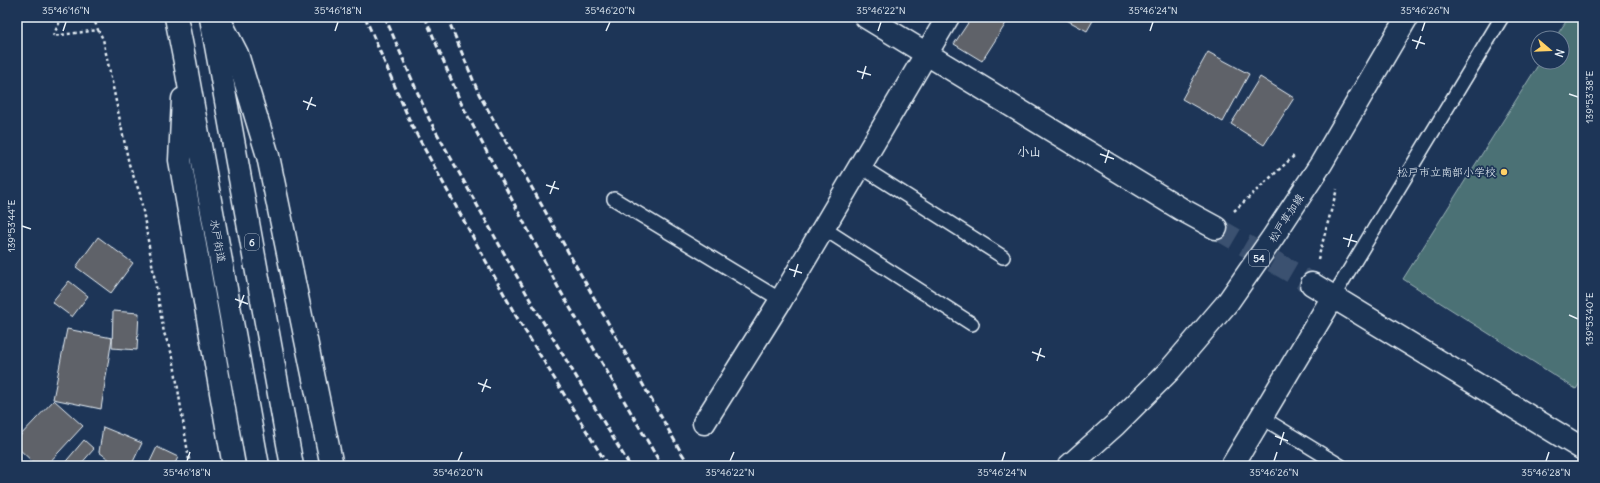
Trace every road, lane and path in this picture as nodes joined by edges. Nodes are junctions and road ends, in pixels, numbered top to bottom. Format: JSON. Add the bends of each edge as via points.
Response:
{"nodes":[{"id":1,"x":62,"y":17,"type":"edge"},
{"id":2,"x":93,"y":17,"type":"edge"},
{"id":3,"x":176,"y":17,"type":"edge"},
{"id":4,"x":211,"y":17,"type":"edge"},
{"id":5,"x":218,"y":17,"type":"edge"},
{"id":6,"x":866,"y":17,"type":"edge"},
{"id":7,"x":948,"y":17,"type":"edge"},
{"id":8,"x":1407,"y":17,"type":"edge"},
{"id":9,"x":1502,"y":17,"type":"edge"},
{"id":10,"x":98,"y":30,"type":"junction"},
{"id":11,"x":926,"y":53,"type":"junction"},
{"id":12,"x":185,"y":62,"type":"junction"},
{"id":13,"x":1295,"y":155,"type":"dead end"},
{"id":14,"x":860,"y":166,"type":"junction"},
{"id":15,"x":1337,"y":188,"type":"dead end"},
{"id":16,"x":614,"y":199,"type":"dead end"},
{"id":17,"x":823,"y":228,"type":"junction"},
{"id":18,"x":1216,"y":228,"type":"joint"},
{"id":19,"x":1003,"y":257,"type":"dead end"},
{"id":20,"x":1312,"y":284,"type":"joint"},
{"id":21,"x":1333,"y":297,"type":"junction"},
{"id":22,"x":781,"y":300,"type":"junction"},
{"id":23,"x":972,"y":324,"type":"dead end"},
{"id":24,"x":1261,"y":417,"type":"junction"},
{"id":25,"x":704,"y":423,"type":"dead end"},
{"id":26,"x":1583,"y":449,"type":"edge"},
{"id":27,"x":190,"y":466,"type":"edge"},
{"id":28,"x":234,"y":466,"type":"edge"},
{"id":29,"x":258,"y":466,"type":"edge"},
{"id":30,"x":292,"y":466,"type":"edge"},
{"id":31,"x":332,"y":466,"type":"edge"},
{"id":32,"x":1069,"y":466,"type":"edge"},
{"id":33,"x":1232,"y":466,"type":"edge"},
{"id":34,"x":1341,"y":466,"type":"edge"}],
"edges":[{"from":1,"to":10,"type":"path","via":[[53,36]]},
{"from":2,"to":10,"type":"path"},
{"from":3,"to":12,"type":"main road","name":"水戸街道"},
{"from":4,"to":30,"type":"main road","number":"6"},
{"from":5,"to":31,"type":"main road","via":[[237,54],[268,156]]},
{"from":6,"to":11,"type":"main road"},
{"from":7,"to":11,"type":"main road"},
{"from":8,"to":32,"type":"main road","name":"松戸草加線","number":"54","via":[[1321,164],[1228,302],[1169,371]]},
{"from":9,"to":21,"type":"lane"},
{"from":10,"to":27,"type":"path","via":[[103,40],[129,164],[140,194],[164,333],[173,357]]},
{"from":11,"to":14,"type":"main road"},
{"from":11,"to":18,"type":"main road"},
{"from":12,"to":28,"type":"main road","via":[[180,160]]},
{"from":12,"to":29,"type":"main road","name":"水戸街道"},
{"from":13,"to":18,"type":"path"},
{"from":14,"to":17,"type":"main road"},
{"from":14,"to":19,"type":"lane"},
{"from":15,"to":20,"type":"path"},
{"from":16,"to":22,"type":"lane"},
{"from":17,"to":22,"type":"main road"},
{"from":17,"to":23,"type":"lane"},
{"from":20,"to":21,"type":"main road"},
{"from":21,"to":24,"type":"main road"},
{"from":21,"to":26,"type":"main road"},
{"from":22,"to":25,"type":"main road"},
{"from":24,"to":33,"type":"main road"},
{"from":24,"to":34,"type":"lane"}]}
